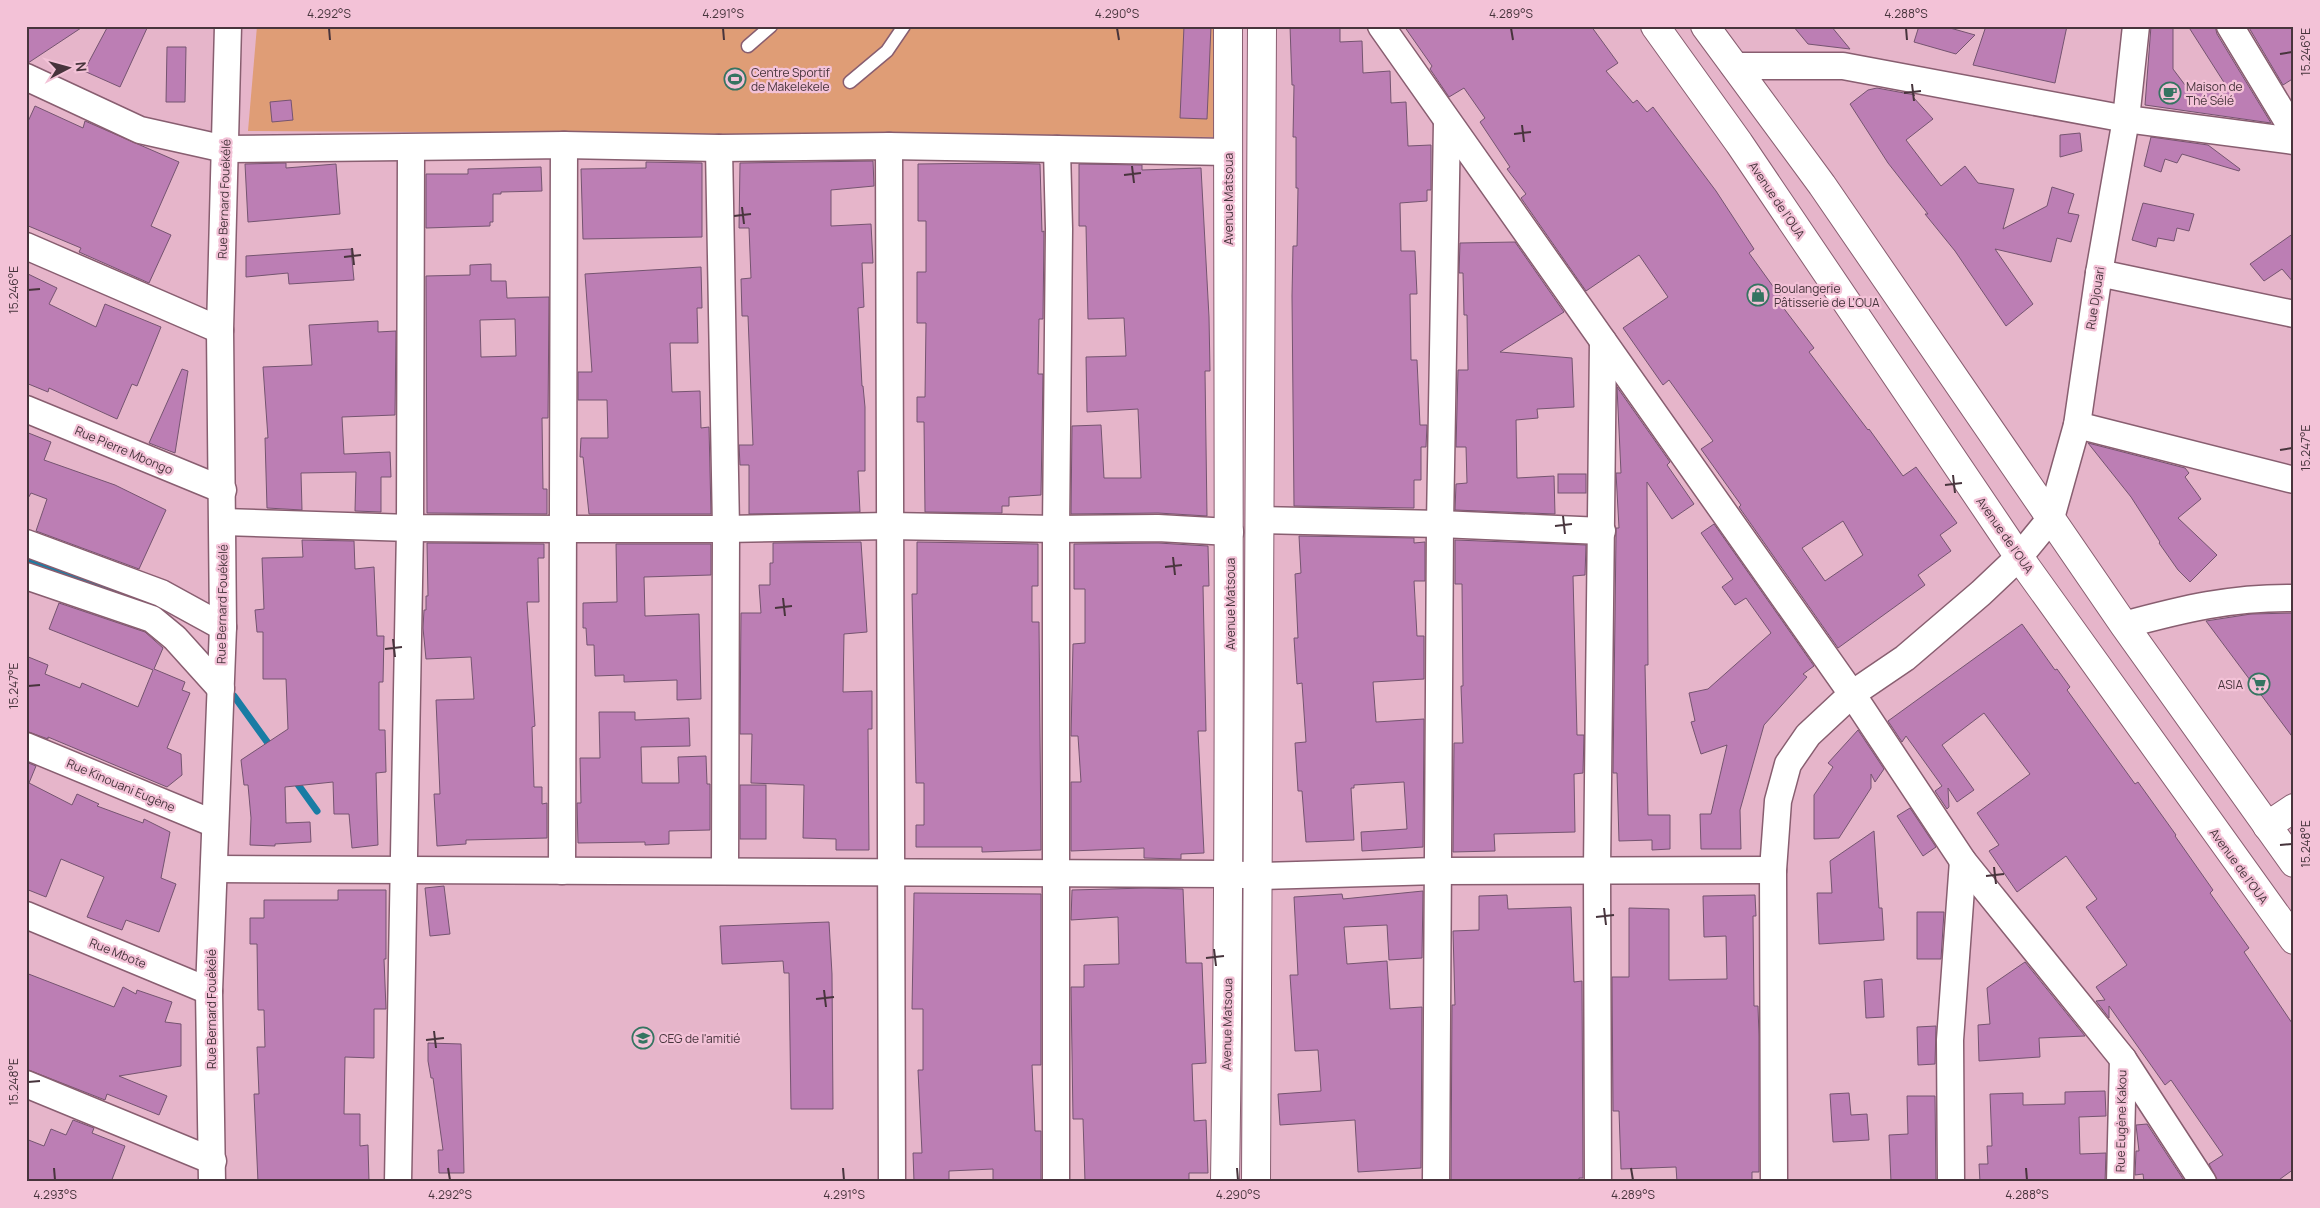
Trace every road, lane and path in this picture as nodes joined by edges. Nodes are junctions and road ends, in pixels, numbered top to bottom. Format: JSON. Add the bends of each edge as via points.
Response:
{"nodes":[{"id":1,"x":228,"y":26,"type":"edge"},
{"id":2,"x":771,"y":26,"type":"edge"},
{"id":3,"x":904,"y":26,"type":"edge"},
{"id":4,"x":1228,"y":26,"type":"edge"},
{"id":5,"x":1262,"y":26,"type":"edge"},
{"id":6,"x":1381,"y":26,"type":"edge"},
{"id":7,"x":1655,"y":26,"type":"edge"},
{"id":8,"x":1705,"y":26,"type":"edge"},
{"id":9,"x":2136,"y":26,"type":"edge"},
{"id":10,"x":2230,"y":26,"type":"edge"},
{"id":11,"x":748,"y":46,"type":"dead end"},
{"id":12,"x":1734,"y":66,"type":"junction"},
{"id":13,"x":26,"y":77,"type":"edge"},
{"id":14,"x":850,"y":82,"type":"dead end"},
{"id":15,"x":2126,"y":119,"type":"junction"},
{"id":16,"x":1447,"y":122,"type":"junction"},
{"id":17,"x":2294,"y":132,"type":"edge"},
{"id":18,"x":2294,"y":141,"type":"edge"},
{"id":19,"x":564,"y":145,"type":"junction"},
{"id":20,"x":889,"y":146,"type":"junction"},
{"id":21,"x":411,"y":148,"type":"junction"},
{"id":22,"x":719,"y":148,"type":"junction"},
{"id":23,"x":226,"y":149,"type":"junction"},
{"id":24,"x":1057,"y":150,"type":"junction"},
{"id":25,"x":1228,"y":152,"type":"junction"},
{"id":26,"x":26,"y":246,"type":"edge"},
{"id":27,"x":2099,"y":273,"type":"junction"},
{"id":28,"x":2294,"y":314,"type":"edge"},
{"id":29,"x":220,"y":330,"type":"junction"},
{"id":30,"x":1603,"y":341,"type":"junction"},
{"id":31,"x":26,"y":409,"type":"edge"},
{"id":32,"x":2076,"y":425,"type":"junction"},
{"id":33,"x":2294,"y":480,"type":"edge"},
{"id":34,"x":223,"y":490,"type":"junction"},
{"id":35,"x":2051,"y":518,"type":"junction"},
{"id":36,"x":1261,"y":520,"type":"junction"},
{"id":37,"x":223,"y":522,"type":"junction"},
{"id":38,"x":1440,"y":524,"type":"junction"},
{"id":39,"x":889,"y":526,"type":"junction"},
{"id":40,"x":410,"y":528,"type":"junction"},
{"id":41,"x":564,"y":529,"type":"junction"},
{"id":42,"x":726,"y":529,"type":"junction"},
{"id":43,"x":1056,"y":529,"type":"junction"},
{"id":44,"x":1602,"y":531,"type":"junction"},
{"id":45,"x":1230,"y":532,"type":"junction"},
{"id":46,"x":26,"y":544,"type":"edge"},
{"id":47,"x":2019,"y":557,"type":"junction"},
{"id":48,"x":26,"y":576,"type":"edge"},
{"id":49,"x":2294,"y":598,"type":"edge"},
{"id":50,"x":2124,"y":626,"type":"junction"},
{"id":51,"x":223,"y":627,"type":"junction"},
{"id":52,"x":221,"y":689,"type":"junction"},
{"id":53,"x":1852,"y":694,"type":"junction"},
{"id":54,"x":26,"y":746,"type":"edge"},
{"id":55,"x":2294,"y":808,"type":"edge"},
{"id":56,"x":215,"y":824,"type":"junction"},
{"id":57,"x":2267,"y":826,"type":"junction"},
{"id":58,"x":1964,"y":861,"type":"junction"},
{"id":59,"x":2294,"y":863,"type":"edge"},
{"id":60,"x":214,"y":869,"type":"junction"},
{"id":61,"x":1597,"y":869,"type":"junction"},
{"id":62,"x":725,"y":870,"type":"junction"},
{"id":63,"x":1773,"y":870,"type":"junction"},
{"id":64,"x":402,"y":871,"type":"junction"},
{"id":65,"x":562,"y":871,"type":"junction"},
{"id":66,"x":890,"y":871,"type":"junction"},
{"id":67,"x":1438,"y":871,"type":"junction"},
{"id":68,"x":1057,"y":873,"type":"junction"},
{"id":69,"x":1229,"y":874,"type":"junction"},
{"id":70,"x":1259,"y":876,"type":"junction"},
{"id":71,"x":26,"y":916,"type":"edge"},
{"id":72,"x":2294,"y":940,"type":"edge"},
{"id":73,"x":210,"y":991,"type":"junction"},
{"id":74,"x":2123,"y":1060,"type":"junction"},
{"id":75,"x":26,"y":1084,"type":"edge"},
{"id":76,"x":1226,"y":1107,"type":"junction"},
{"id":77,"x":1257,"y":1109,"type":"junction"},
{"id":78,"x":213,"y":1171,"type":"edge"},
{"id":79,"x":398,"y":1182,"type":"edge"},
{"id":80,"x":892,"y":1182,"type":"edge"},
{"id":81,"x":1056,"y":1182,"type":"edge"},
{"id":82,"x":1225,"y":1182,"type":"edge"},
{"id":83,"x":1256,"y":1182,"type":"edge"},
{"id":84,"x":1436,"y":1182,"type":"edge"},
{"id":85,"x":1598,"y":1182,"type":"edge"},
{"id":86,"x":1774,"y":1182,"type":"edge"},
{"id":87,"x":1950,"y":1182,"type":"edge"},
{"id":88,"x":2120,"y":1182,"type":"edge"},
{"id":89,"x":2203,"y":1182,"type":"edge"}],
"edges":[{"from":1,"to":23,"type":"street","name":"Rue Bernard Fouékélé"},
{"from":2,"to":11,"type":"lane"},
{"from":3,"to":14,"type":"lane","via":[[887,51]]},
{"from":4,"to":25,"type":"street","name":"Avenue Matsoua"},
{"from":5,"to":36,"type":"street"},
{"from":6,"to":16,"type":"street"},
{"from":7,"to":47,"type":"street","name":"Avenue de l'OUA"},
{"from":8,"to":12,"type":"street"},
{"from":9,"to":15,"type":"street","name":"Rue Djouari"},
{"from":10,"to":17,"type":"street"},
{"from":12,"to":15,"type":"street","via":[[1843,66]]},
{"from":12,"to":35,"type":"street","via":[[1822,185]]},
{"from":13,"to":23,"type":"street","via":[[140,130]]},
{"from":15,"to":18,"type":"street"},
{"from":15,"to":27,"type":"street","name":"Rue Djouari"},
{"from":16,"to":30,"type":"street"},
{"from":16,"to":38,"type":"street"},
{"from":19,"to":21,"type":"street"},
{"from":19,"to":22,"type":"street"},
{"from":19,"to":41,"type":"street"},
{"from":20,"to":22,"type":"street"},
{"from":20,"to":24,"type":"street"},
{"from":20,"to":39,"type":"street"},
{"from":21,"to":23,"type":"street"},
{"from":21,"to":40,"type":"street"},
{"from":22,"to":42,"type":"street"},
{"from":23,"to":29,"type":"street","name":"Rue Bernard Fouékélé"},
{"from":24,"to":25,"type":"street"},
{"from":24,"to":43,"type":"street"},
{"from":25,"to":45,"type":"street","name":"Avenue Matsoua"},
{"from":26,"to":29,"type":"street"},
{"from":27,"to":28,"type":"street"},
{"from":27,"to":32,"type":"street","name":"Rue Djouari"},
{"from":29,"to":34,"type":"street","name":"Rue Bernard Fouékélé"},
{"from":30,"to":44,"type":"street"},
{"from":30,"to":53,"type":"street"},
{"from":31,"to":34,"type":"street","name":"Rue Pierre Mbongo"},
{"from":32,"to":33,"type":"street"},
{"from":32,"to":35,"type":"street","name":"Rue Djouari"},
{"from":34,"to":37,"type":"street","name":"Rue Bernard Fouékélé"},
{"from":35,"to":47,"type":"street","name":"Rue Djouari"},
{"from":35,"to":50,"type":"street"},
{"from":36,"to":38,"type":"street"},
{"from":36,"to":70,"type":"street"},
{"from":37,"to":40,"type":"street"},
{"from":37,"to":51,"type":"street","name":"Rue Bernard Fouékélé"},
{"from":38,"to":44,"type":"street"},
{"from":38,"to":67,"type":"street"},
{"from":39,"to":42,"type":"street"},
{"from":39,"to":43,"type":"street"},
{"from":39,"to":66,"type":"street"},
{"from":40,"to":41,"type":"street"},
{"from":40,"to":64,"type":"street"},
{"from":41,"to":42,"type":"street"},
{"from":41,"to":65,"type":"street"},
{"from":42,"to":62,"type":"street"},
{"from":43,"to":45,"type":"street","via":[[1158,528]]},
{"from":43,"to":68,"type":"street"},
{"from":44,"to":61,"type":"street"},
{"from":45,"to":69,"type":"street","name":"Avenue Matsoua"},
{"from":46,"to":51,"type":"street","via":[[160,593]]},
{"from":47,"to":53,"type":"street","name":"Rue Djouari","via":[[1905,658]]},
{"from":47,"to":72,"type":"street","name":"Avenue de l'OUA"},
{"from":48,"to":52,"type":"street","via":[[152,619],[175,638]]},
{"from":49,"to":50,"type":"street","via":[[2227,601],[2190,607]]},
{"from":50,"to":57,"type":"street"},
{"from":51,"to":52,"type":"street","name":"Rue Bernard Fouékélé"},
{"from":52,"to":56,"type":"street","name":"Rue Bernard Fouékélé"},
{"from":53,"to":58,"type":"street"},
{"from":53,"to":63,"type":"street","name":"Rue Djouari","via":[[1808,735],[1788,764],[1778,801]]},
{"from":54,"to":56,"type":"street","name":"Rue Kinouani Eugène"},
{"from":55,"to":57,"type":"street"},
{"from":56,"to":60,"type":"street","name":"Rue Bernard Fouékélé"},
{"from":57,"to":59,"type":"street"},
{"from":58,"to":74,"type":"street"},
{"from":58,"to":87,"type":"street","via":[[1950,1040]]},
{"from":60,"to":64,"type":"street"},
{"from":60,"to":73,"type":"street","name":"Rue Bernard Fouékélé"},
{"from":61,"to":63,"type":"street"},
{"from":61,"to":67,"type":"street"},
{"from":61,"to":85,"type":"street"},
{"from":62,"to":65,"type":"street"},
{"from":62,"to":66,"type":"street"},
{"from":63,"to":86,"type":"street","name":"Rue Djouari"},
{"from":64,"to":65,"type":"street"},
{"from":64,"to":79,"type":"street"},
{"from":66,"to":68,"type":"street"},
{"from":66,"to":80,"type":"street"},
{"from":67,"to":70,"type":"street"},
{"from":67,"to":84,"type":"street"},
{"from":68,"to":69,"type":"street"},
{"from":68,"to":81,"type":"street"},
{"from":69,"to":70,"type":"street"},
{"from":69,"to":76,"type":"street","name":"Avenue Matsoua"},
{"from":70,"to":77,"type":"street"},
{"from":71,"to":73,"type":"street","name":"Rue Mbote"},
{"from":73,"to":78,"type":"street","name":"Rue Bernard Fouékélé"},
{"from":74,"to":88,"type":"street","name":"Rue Eugène Kakou"},
{"from":74,"to":89,"type":"street"},
{"from":75,"to":78,"type":"street"},
{"from":76,"to":77,"type":"street"},
{"from":76,"to":82,"type":"street","name":"Avenue Matsoua"},
{"from":77,"to":83,"type":"street"}]}
